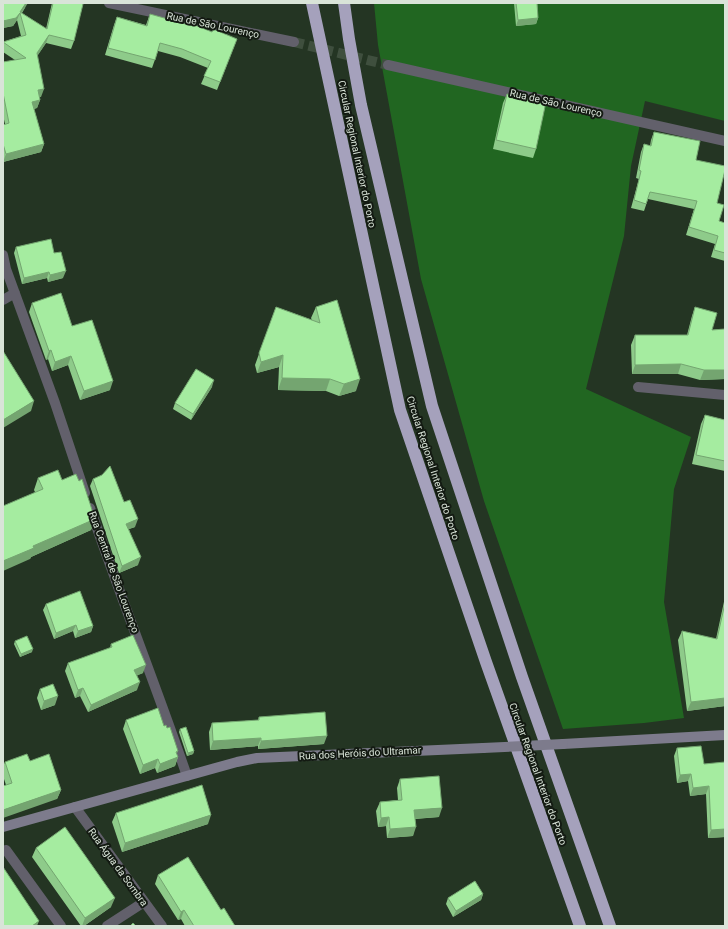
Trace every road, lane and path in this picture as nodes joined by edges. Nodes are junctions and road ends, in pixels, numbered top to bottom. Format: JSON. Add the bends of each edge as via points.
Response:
{"nodes":[{"id":1,"x":109,"y":3,"type":"edge"},
{"id":2,"x":312,"y":3,"type":"edge"},
{"id":3,"x":344,"y":3,"type":"edge"},
{"id":4,"x":294,"y":42,"type":"tunnel mouth"},
{"id":5,"x":388,"y":65,"type":"tunnel mouth"},
{"id":6,"x":725,"y":142,"type":"edge"},
{"id":7,"x":3,"y":255,"type":"edge"},
{"id":8,"x":15,"y":293,"type":"junction"},
{"id":9,"x":3,"y":300,"type":"edge"},
{"id":10,"x":638,"y":387,"type":"dead end"},
{"id":11,"x":725,"y":395,"type":"edge"},
{"id":12,"x":725,"y":735,"type":"edge"},
{"id":13,"x":187,"y":776,"type":"junction"},
{"id":14,"x":75,"y":807,"type":"junction"},
{"id":15,"x":3,"y":827,"type":"edge"},
{"id":16,"x":6,"y":850,"type":"dead end"},
{"id":17,"x":144,"y":902,"type":"junction"},
{"id":18,"x":61,"y":926,"type":"edge"},
{"id":19,"x":107,"y":926,"type":"edge"},
{"id":20,"x":162,"y":926,"type":"edge"},
{"id":21,"x":580,"y":926,"type":"edge"},
{"id":22,"x":610,"y":926,"type":"edge"}],
"edges":[{"from":1,"to":4,"type":"street","name":"Rua de São Lourenço"},
{"from":2,"to":21,"type":"highway","name":"Circular Regional Interior do Porto","via":[[400,410]]},
{"from":3,"to":22,"type":"highway","name":"Circular Regional Interior do Porto","via":[[362,105],[432,406],[522,677]]},
{"from":5,"to":6,"type":"street","name":"Rua de São Lourenço"},
{"from":7,"to":8,"type":"street","name":"Rua Central de São Lourenço"},
{"from":8,"to":9,"type":"street"},
{"from":8,"to":13,"type":"street","name":"Rua Central de São Lourenço","via":[[112,572]]},
{"from":10,"to":11,"type":"street"},
{"from":12,"to":13,"type":"street","name":"Rua dos Heróis do Ultramar","bridge":true,"via":[[257,758]]},
{"from":13,"to":14,"type":"street","name":"Rua dos Heróis do Ultramar"},
{"from":14,"to":15,"type":"street","name":"Rua dos Heróis do Ultramar"},
{"from":14,"to":17,"type":"street","name":"Rua Água da Sombra"},
{"from":16,"to":18,"type":"street"},
{"from":17,"to":19,"type":"street"},
{"from":17,"to":20,"type":"street","name":"Rua Água da Sombra"}]}
